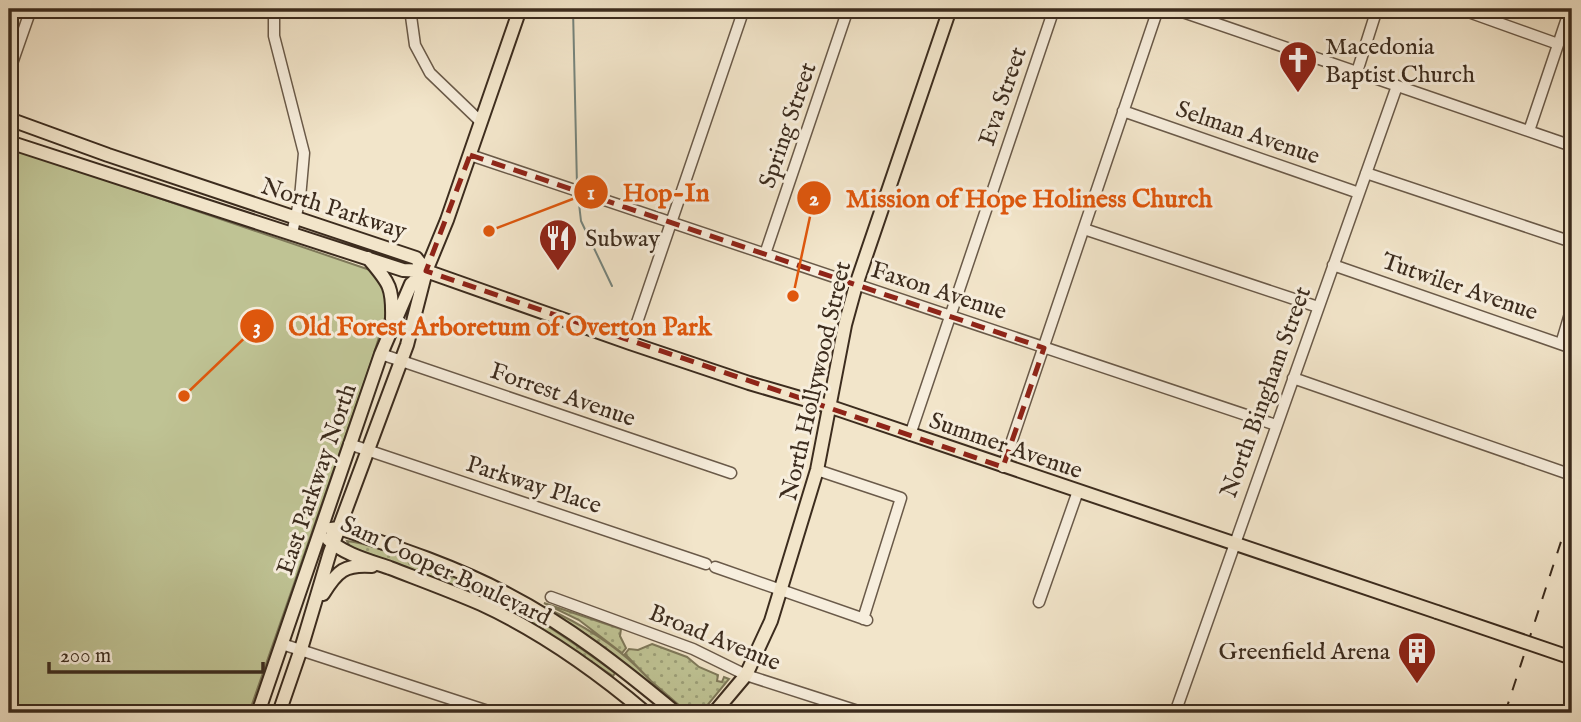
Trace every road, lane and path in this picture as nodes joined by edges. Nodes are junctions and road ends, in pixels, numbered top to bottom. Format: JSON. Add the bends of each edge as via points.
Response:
{"nodes":[{"id":1,"x":31,"y":9,"type":"edge"},
{"id":2,"x":274,"y":9,"type":"edge"},
{"id":3,"x":410,"y":9,"type":"edge"},
{"id":4,"x":520,"y":9,"type":"edge"},
{"id":5,"x":744,"y":9,"type":"edge"},
{"id":6,"x":848,"y":9,"type":"edge"},
{"id":7,"x":950,"y":9,"type":"edge"},
{"id":8,"x":1054,"y":9,"type":"edge"},
{"id":9,"x":1158,"y":9,"type":"edge"},
{"id":10,"x":1174,"y":9,"type":"edge"},
{"id":11,"x":1377,"y":9,"type":"edge"},
{"id":12,"x":1570,"y":9,"type":"edge"},
{"id":13,"x":1468,"y":10,"type":"edge"},
{"id":14,"x":1558,"y":44,"type":"junction"},
{"id":15,"x":9,"y":72,"type":"edge"},
{"id":16,"x":1357,"y":72,"type":"junction"},
{"id":17,"x":1397,"y":86,"type":"junction"},
{"id":18,"x":1124,"y":111,"type":"junction"},
{"id":19,"x":9,"y":119,"type":"edge"},
{"id":20,"x":481,"y":122,"type":"junction"},
{"id":21,"x":1529,"y":131,"type":"junction"},
{"id":22,"x":9,"y":142,"type":"edge"},
{"id":23,"x":1572,"y":146,"type":"edge"},
{"id":24,"x":470,"y":155,"type":"junction"},
{"id":25,"x":1366,"y":173,"type":"junction"},
{"id":26,"x":1359,"y":193,"type":"junction"},
{"id":27,"x":296,"y":218,"type":"junction"},
{"id":28,"x":671,"y":223,"type":"junction"},
{"id":29,"x":1084,"y":229,"type":"junction"},
{"id":30,"x":292,"y":233,"type":"junction"},
{"id":31,"x":1572,"y":242,"type":"edge"},
{"id":32,"x":765,"y":254,"type":"junction"},
{"id":33,"x":367,"y":258,"type":"junction"},
{"id":34,"x":1333,"y":265,"type":"junction"},
{"id":35,"x":426,"y":271,"type":"junction"},
{"id":36,"x":856,"y":285,"type":"junction"},
{"id":37,"x":1318,"y":307,"type":"junction"},
{"id":38,"x":1572,"y":307,"type":"edge"},
{"id":39,"x":950,"y":315,"type":"junction"},
{"id":40,"x":392,"y":327,"type":"junction"},
{"id":41,"x":630,"y":343,"type":"junction"},
{"id":42,"x":1561,"y":344,"type":"junction"},
{"id":43,"x":1044,"y":348,"type":"junction"},
{"id":44,"x":1572,"y":348,"type":"edge"},
{"id":45,"x":381,"y":354,"type":"junction"},
{"id":46,"x":400,"y":362,"type":"junction"},
{"id":47,"x":1293,"y":377,"type":"junction"},
{"id":48,"x":831,"y":407,"type":"junction"},
{"id":49,"x":1276,"y":425,"type":"junction"},
{"id":50,"x":910,"y":435,"type":"junction"},
{"id":51,"x":348,"y":444,"type":"junction"},
{"id":52,"x":366,"y":450,"type":"junction"},
{"id":53,"x":1003,"y":467,"type":"junction"},
{"id":54,"x":817,"y":470,"type":"junction"},
{"id":55,"x":731,"y":473,"type":"dead end"},
{"id":56,"x":1566,"y":473,"type":"dead end"},
{"id":57,"x":1078,"y":491,"type":"junction"},
{"id":58,"x":339,"y":528,"type":"junction"},
{"id":59,"x":320,"y":531,"type":"junction"},
{"id":60,"x":333,"y":544,"type":"junction"},
{"id":61,"x":1234,"y":544,"type":"junction"},
{"id":62,"x":390,"y":568,"type":"junction"},
{"id":63,"x":781,"y":591,"type":"junction"},
{"id":64,"x":551,"y":597,"type":"dead end"},
{"id":65,"x":1039,"y":602,"type":"dead end"},
{"id":66,"x":313,"y":609,"type":"junction"},
{"id":67,"x":282,"y":644,"type":"junction"},
{"id":68,"x":301,"y":649,"type":"junction"},
{"id":69,"x":1572,"y":658,"type":"edge"},
{"id":70,"x":746,"y":675,"type":"junction"},
{"id":71,"x":258,"y":713,"type":"edge"},
{"id":72,"x":279,"y":713,"type":"edge"},
{"id":73,"x":494,"y":713,"type":"edge"},
{"id":74,"x":646,"y":713,"type":"edge"},
{"id":75,"x":677,"y":713,"type":"edge"},
{"id":76,"x":714,"y":713,"type":"edge"},
{"id":77,"x":864,"y":713,"type":"edge"},
{"id":78,"x":1175,"y":713,"type":"edge"}],
"edges":[{"from":1,"to":15,"type":"street"},
{"from":2,"to":27,"type":"street","via":[[274,36],[304,153]]},
{"from":3,"to":20,"type":"street","via":[[415,45],[430,73]]},
{"from":4,"to":20,"type":"main road"},
{"from":5,"to":28,"type":"street"},
{"from":6,"to":32,"type":"street","name":"Spring Street"},
{"from":7,"to":36,"type":"main road","name":"North Hollywood Street"},
{"from":8,"to":39,"type":"street","name":"Eva Street"},
{"from":9,"to":18,"type":"street"},
{"from":10,"to":16,"type":"street"},
{"from":11,"to":16,"type":"street"},
{"from":12,"to":14,"type":"street"},
{"from":13,"to":14,"type":"street"},
{"from":14,"to":21,"type":"street"},
{"from":16,"to":17,"type":"street"},
{"from":17,"to":21,"type":"street"},
{"from":17,"to":25,"type":"street","name":"North Bingham Street"},
{"from":18,"to":26,"type":"street","name":"Selman Avenue"},
{"from":18,"to":29,"type":"street"},
{"from":19,"to":27,"type":"main road","name":"North Parkway"},
{"from":20,"to":24,"type":"main road"},
{"from":21,"to":23,"type":"street"},
{"from":22,"to":30,"type":"main road","name":"North Parkway"},
{"from":24,"to":28,"type":"street","name":"Faxon Avenue"},
{"from":24,"to":35,"type":"main road"},
{"from":25,"to":26,"type":"street","name":"North Bingham Street"},
{"from":25,"to":31,"type":"street"},
{"from":26,"to":34,"type":"street","name":"North Bingham Street"},
{"from":27,"to":30,"type":"street"},
{"from":27,"to":35,"type":"main road","name":"North Parkway","via":[[416,258]]},
{"from":28,"to":32,"type":"street","name":"Faxon Avenue"},
{"from":28,"to":41,"type":"street"},
{"from":29,"to":37,"type":"street"},
{"from":29,"to":43,"type":"street"},
{"from":30,"to":33,"type":"main road","name":"North Parkway"},
{"from":32,"to":36,"type":"street","name":"Faxon Avenue"},
{"from":33,"to":35,"type":"main road","name":"North Parkway","via":[[403,270]]},
{"from":33,"to":40,"type":"main road","via":[[393,294]]},
{"from":34,"to":37,"type":"street","name":"North Bingham Street"},
{"from":34,"to":42,"type":"street","name":"Tutwiler Avenue"},
{"from":35,"to":40,"type":"main road","name":"East Parkway North","via":[[411,284]]},
{"from":35,"to":41,"type":"main road","name":"Summer Avenue"},
{"from":35,"to":46,"type":"main road","name":"East Parkway North"},
{"from":36,"to":39,"type":"street","name":"Faxon Avenue"},
{"from":36,"to":48,"type":"main road","name":"North Hollywood Street"},
{"from":37,"to":47,"type":"street","name":"North Bingham Street"},
{"from":38,"to":42,"type":"street"},
{"from":39,"to":43,"type":"street","name":"Faxon Avenue"},
{"from":39,"to":50,"type":"street","name":"Eva Street"},
{"from":40,"to":45,"type":"main road","name":"East Parkway North"},
{"from":41,"to":48,"type":"main road","name":"Summer Avenue"},
{"from":42,"to":44,"type":"street","name":"Tutwiler Avenue"},
{"from":43,"to":49,"type":"street","name":"Faxon Avenue"},
{"from":43,"to":53,"type":"street"},
{"from":45,"to":46,"type":"street","name":"Forrest Avenue"},
{"from":45,"to":51,"type":"main road","name":"East Parkway North"},
{"from":46,"to":52,"type":"main road","name":"East Parkway North"},
{"from":46,"to":55,"type":"street","name":"Forrest Avenue"},
{"from":47,"to":49,"type":"street","name":"North Bingham Street"},
{"from":47,"to":56,"type":"street"},
{"from":48,"to":50,"type":"main road","name":"Summer Avenue"},
{"from":48,"to":54,"type":"main road","name":"North Hollywood Street"},
{"from":49,"to":61,"type":"street","name":"North Bingham Street"},
{"from":50,"to":53,"type":"main road","name":"Summer Avenue"},
{"from":51,"to":52,"type":"street","name":"Parkway Place"},
{"from":51,"to":59,"type":"main road","name":"East Parkway North"},
{"from":52,"to":58,"type":"main road","name":"East Parkway North"},
{"from":52,"to":63,"type":"street","name":"Parkway Place"},
{"from":53,"to":57,"type":"main road","name":"Summer Avenue"},
{"from":54,"to":63,"type":"main road","name":"North Hollywood Street"},
{"from":54,"to":63,"type":"street","name":"Parkway Place","via":[[901,498],[865,619]]},
{"from":57,"to":61,"type":"main road","name":"Summer Avenue"},
{"from":57,"to":65,"type":"street"},
{"from":58,"to":59,"type":"main road","name":"Sam Cooper Boulevard"},
{"from":58,"to":60,"type":"main road","name":"East Parkway North"},
{"from":58,"to":75,"type":"main road","name":"Sam Cooper Boulevard","via":[[465,573],[509,594],[615,662]]},
{"from":59,"to":60,"type":"main road","name":"Sam Cooper Boulevard"},
{"from":59,"to":67,"type":"main road","name":"East Parkway North"},
{"from":60,"to":62,"type":"main road","name":"Sam Cooper Boulevard"},
{"from":60,"to":66,"type":"main road","name":"East Parkway North"},
{"from":61,"to":69,"type":"main road","name":"Summer Avenue","bridge":true},
{"from":61,"to":78,"type":"street","name":"North Bingham Street"},
{"from":62,"to":66,"type":"main road","via":[[346,567]]},
{"from":62,"to":74,"type":"main road","name":"Sam Cooper Boulevard","via":[[516,621],[603,677]]},
{"from":63,"to":70,"type":"main road","name":"North Hollywood Street"},
{"from":64,"to":70,"type":"street","name":"Broad Avenue","via":[[693,649]]},
{"from":66,"to":68,"type":"main road","name":"East Parkway North"},
{"from":67,"to":68,"type":"street"},
{"from":67,"to":71,"type":"main road","name":"East Parkway North"},
{"from":68,"to":72,"type":"main road","name":"East Parkway North"},
{"from":68,"to":73,"type":"street"},
{"from":70,"to":76,"type":"main road","name":"North Hollywood Street"},
{"from":70,"to":77,"type":"street","name":"Broad Avenue"}]}
